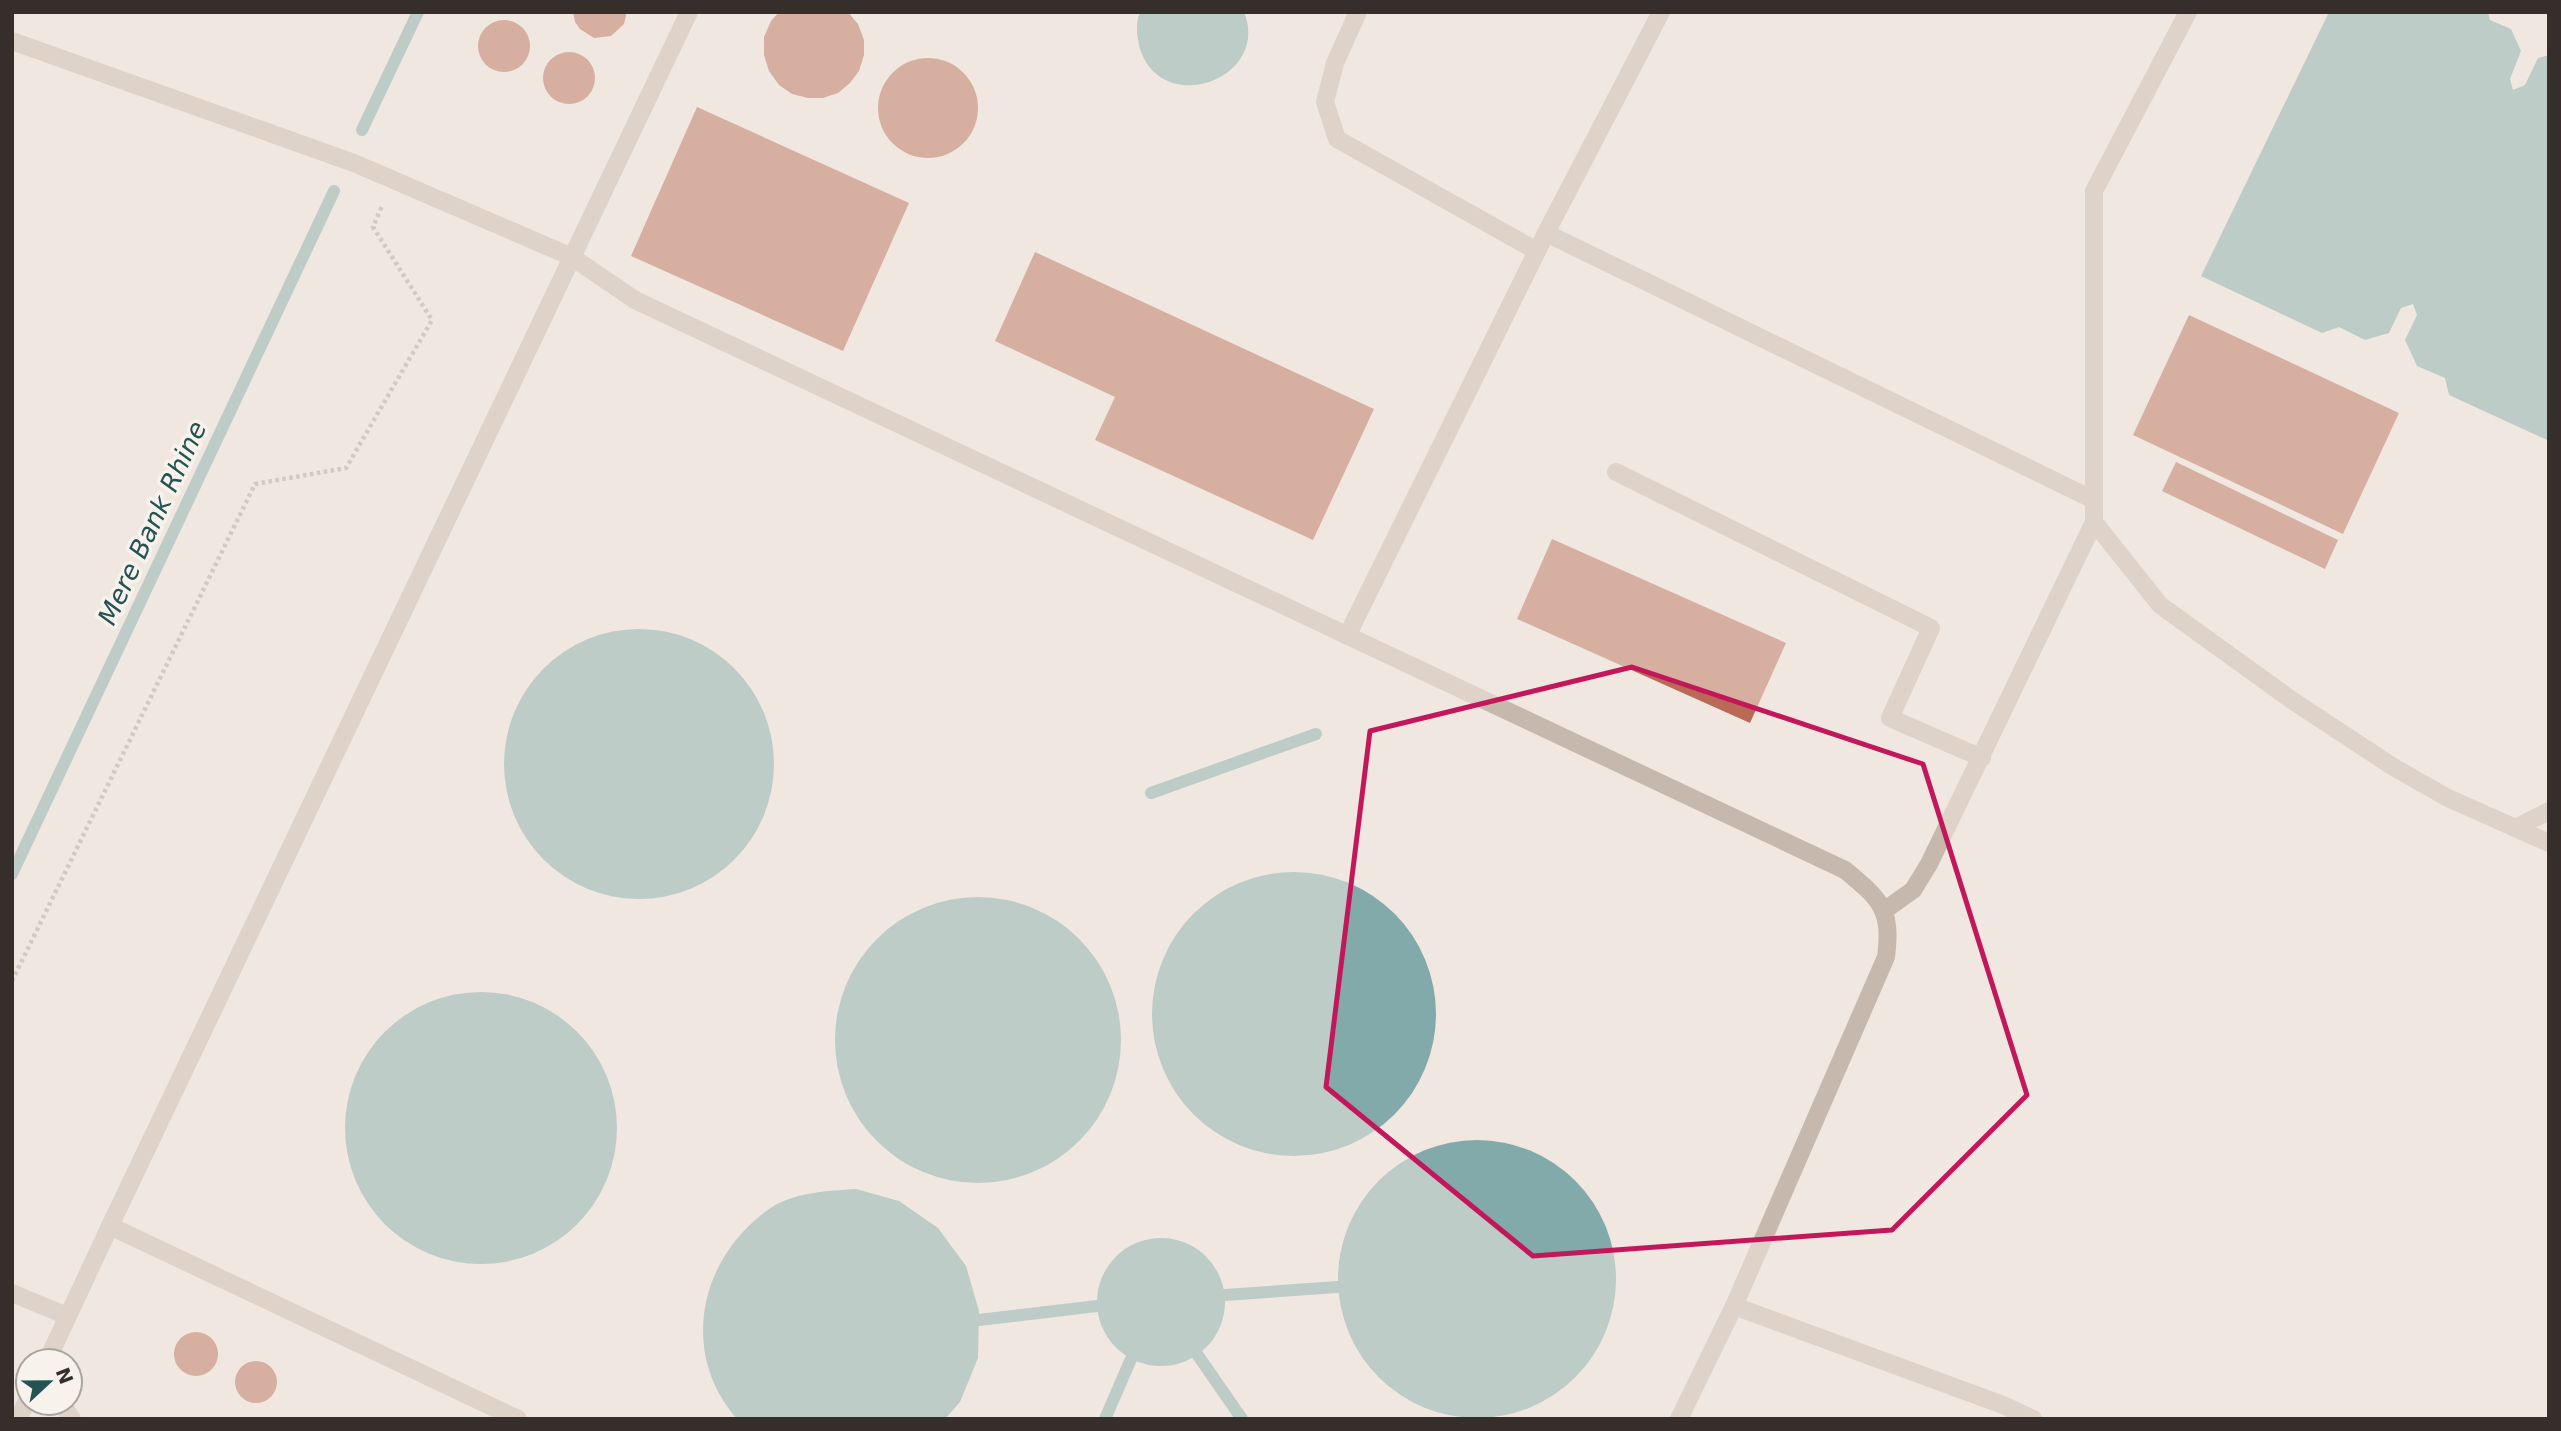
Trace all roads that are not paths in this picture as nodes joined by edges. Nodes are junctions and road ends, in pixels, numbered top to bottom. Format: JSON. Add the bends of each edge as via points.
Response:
{"nodes":[{"id":1,"x":689,"y":12,"type":"edge"},
{"id":2,"x":1358,"y":12,"type":"edge"},
{"id":3,"x":1661,"y":12,"type":"edge"},
{"id":4,"x":2188,"y":12,"type":"edge"},
{"id":5,"x":12,"y":41,"type":"edge"},
{"id":6,"x":1546,"y":233,"type":"junction"},
{"id":7,"x":1537,"y":251,"type":"junction"},
{"id":8,"x":572,"y":257,"type":"junction"},
{"id":9,"x":1616,"y":472,"type":"dead end"},
{"id":10,"x":2094,"y":500,"type":"junction"},
{"id":11,"x":2094,"y":522,"type":"junction"},
{"id":12,"x":1347,"y":636,"type":"junction"},
{"id":13,"x":1982,"y":758,"type":"junction"},
{"id":14,"x":2549,"y":811,"type":"edge"},
{"id":15,"x":2515,"y":828,"type":"junction"},
{"id":16,"x":2549,"y":844,"type":"edge"},
{"id":17,"x":1885,"y":911,"type":"junction"},
{"id":18,"x":110,"y":1226,"type":"junction"},
{"id":19,"x":12,"y":1293,"type":"edge"},
{"id":20,"x":1734,"y":1306,"type":"junction"},
{"id":21,"x":67,"y":1316,"type":"junction"},
{"id":22,"x":53,"y":1347,"type":"edge"},
{"id":23,"x":518,"y":1419,"type":"edge"},
{"id":24,"x":1679,"y":1419,"type":"edge"},
{"id":25,"x":2033,"y":1419,"type":"edge"}],
"edges":[{"from":1,"to":8,"type":"lane"},
{"from":2,"to":7,"type":"lane","via":[[1335,63],[1325,102],[1337,139]]},
{"from":3,"to":6,"type":"lane"},
{"from":4,"to":10,"type":"lane","via":[[2094,191]]},
{"from":5,"to":8,"type":"lane","via":[[354,163]]},
{"from":6,"to":7,"type":"lane"},
{"from":6,"to":10,"type":"lane"},
{"from":7,"to":12,"type":"lane"},
{"from":8,"to":12,"type":"lane","via":[[635,300]]},
{"from":8,"to":18,"type":"lane"},
{"from":9,"to":13,"type":"lane","via":[[1931,628],[1890,718]]},
{"from":10,"to":11,"type":"lane"},
{"from":11,"to":13,"type":"lane"},
{"from":11,"to":15,"type":"lane","via":[[2160,605],[2232,659],[2395,768],[2448,799]]},
{"from":12,"to":17,"type":"lane","via":[[1845,870]]},
{"from":13,"to":17,"type":"lane","via":[[1913,890]]},
{"from":14,"to":15,"type":"lane"},
{"from":15,"to":16,"type":"lane"},
{"from":17,"to":20,"type":"lane","via":[[1889,932],[1886,957]]},
{"from":18,"to":21,"type":"lane"},
{"from":18,"to":23,"type":"lane"},
{"from":19,"to":21,"type":"lane"},
{"from":20,"to":24,"type":"lane"},
{"from":20,"to":25,"type":"lane"},
{"from":21,"to":22,"type":"lane"}]}
